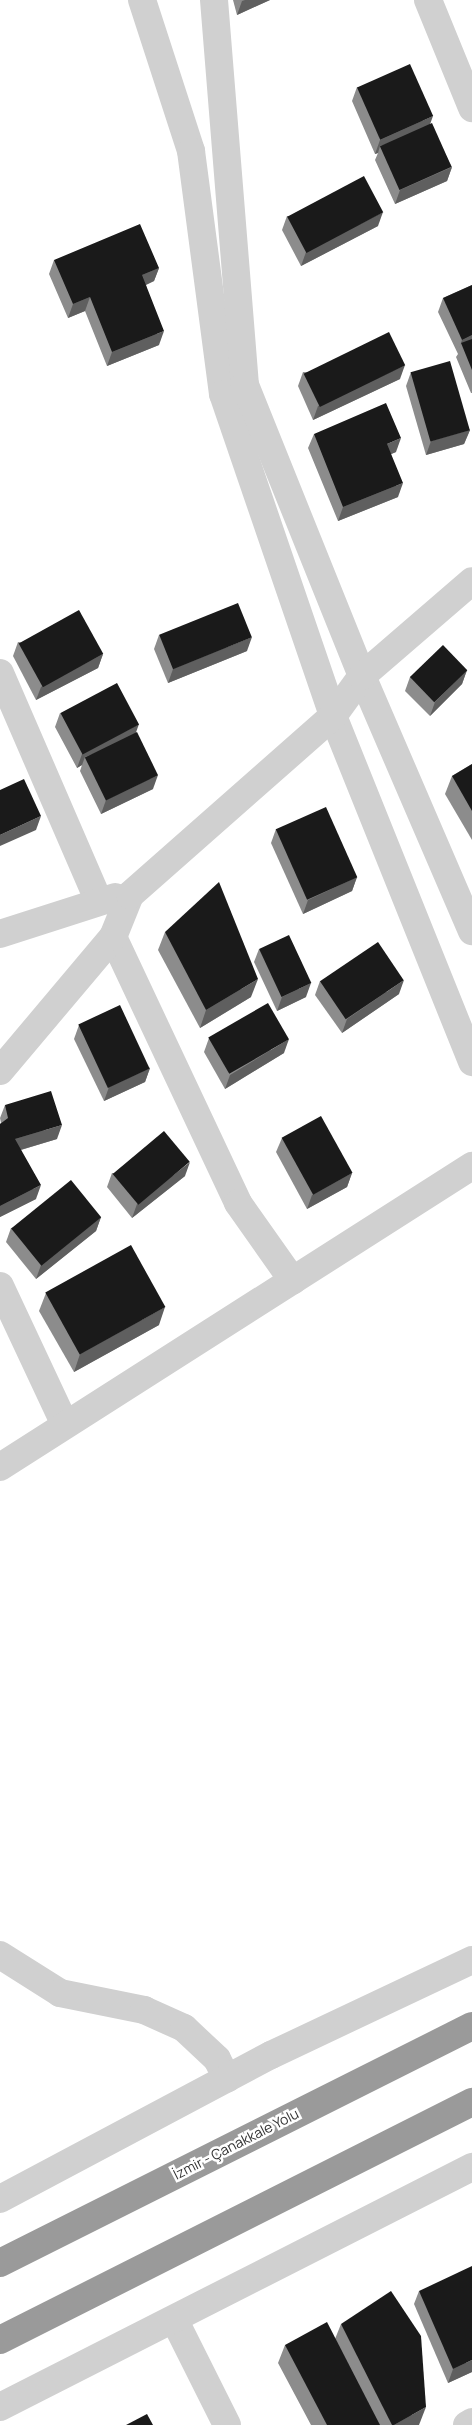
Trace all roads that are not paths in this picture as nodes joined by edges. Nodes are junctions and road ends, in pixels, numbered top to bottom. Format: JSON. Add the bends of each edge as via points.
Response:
{"nodes":[{"id":1,"x":142,"y":0,"type":"edge"},
{"id":2,"x":214,"y":0,"type":"edge"},
{"id":3,"x":428,"y":0,"type":"edge"},
{"id":4,"x":462,"y":56,"type":"edge"},
{"id":5,"x":472,"y":108,"type":"edge"},
{"id":6,"x":472,"y":581,"type":"edge"},
{"id":7,"x":0,"y":673,"type":"edge"},
{"id":8,"x":362,"y":676,"type":"junction"},
{"id":9,"x":333,"y":716,"type":"junction"},
{"id":10,"x":130,"y":894,"type":"junction"},
{"id":11,"x":98,"y":900,"type":"junction"},
{"id":12,"x":472,"y":931,"type":"edge"},
{"id":13,"x":0,"y":934,"type":"edge"},
{"id":14,"x":113,"y":937,"type":"junction"},
{"id":15,"x":472,"y":1062,"type":"edge"},
{"id":16,"x":0,"y":1071,"type":"edge"},
{"id":17,"x":472,"y":1166,"type":"edge"},
{"id":18,"x":293,"y":1281,"type":"junction"},
{"id":19,"x":0,"y":1286,"type":"edge"},
{"id":20,"x":65,"y":1425,"type":"junction"},
{"id":21,"x":0,"y":1467,"type":"edge"},
{"id":22,"x":0,"y":1955,"type":"edge"},
{"id":23,"x":472,"y":1960,"type":"edge"},
{"id":24,"x":472,"y":2026,"type":"edge"},
{"id":25,"x":227,"y":2078,"type":"junction"},
{"id":26,"x":472,"y":2102,"type":"edge"},
{"id":27,"x":472,"y":2167,"type":"edge"},
{"id":28,"x":0,"y":2199,"type":"edge"},
{"id":29,"x":0,"y":2263,"type":"edge"},
{"id":30,"x":175,"y":2321,"type":"junction"},
{"id":31,"x":0,"y":2340,"type":"edge"},
{"id":32,"x":0,"y":2407,"type":"edge"},
{"id":33,"x":472,"y":2422,"type":"edge"},
{"id":34,"x":227,"y":2425,"type":"edge"},
{"id":35,"x":467,"y":2425,"type":"edge"}],
"edges":[{"from":1,"to":9,"type":"street","via":[[191,151],[223,394]]},
{"from":2,"to":8,"type":"street","via":[[245,385]]},
{"from":3,"to":4,"type":"street"},
{"from":4,"to":5,"type":"street"},
{"from":6,"to":8,"type":"street"},
{"from":7,"to":11,"type":"street"},
{"from":8,"to":9,"type":"street"},
{"from":8,"to":12,"type":"street"},
{"from":9,"to":10,"type":"street"},
{"from":9,"to":15,"type":"street"},
{"from":10,"to":11,"type":"street"},
{"from":10,"to":14,"type":"street"},
{"from":11,"to":13,"type":"street"},
{"from":14,"to":16,"type":"street"},
{"from":14,"to":18,"type":"street","via":[[238,1203]]},
{"from":17,"to":18,"type":"street"},
{"from":18,"to":20,"type":"street"},
{"from":19,"to":20,"type":"street"},
{"from":20,"to":21,"type":"street"},
{"from":22,"to":25,"type":"street","via":[[60,1993],[144,2010],[184,2028],[217,2059]]},
{"from":23,"to":25,"type":"street"},
{"from":24,"to":29,"type":"highway","name":"İzmir - Çanakkale Yolu"},
{"from":25,"to":28,"type":"street"},
{"from":26,"to":31,"type":"highway"},
{"from":27,"to":30,"type":"street"},
{"from":30,"to":32,"type":"street"},
{"from":30,"to":34,"type":"street"},
{"from":33,"to":35,"type":"street"}]}
